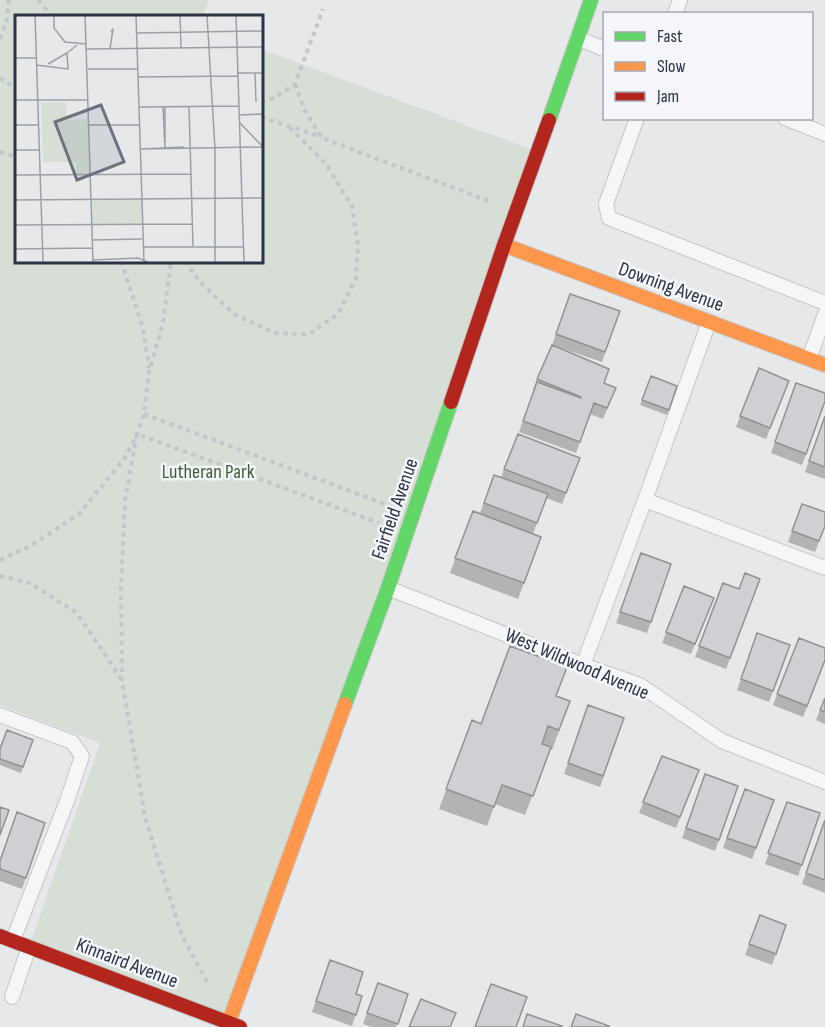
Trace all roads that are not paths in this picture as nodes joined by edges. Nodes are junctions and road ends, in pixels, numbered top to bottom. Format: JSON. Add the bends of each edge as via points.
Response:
{"nodes":[{"id":1,"x":591,"y":0,"type":"edge"},
{"id":2,"x":577,"y":38,"type":"junction"},
{"id":3,"x":603,"y":49,"type":"edge"},
{"id":4,"x":636,"y":120,"type":"edge"},
{"id":5,"x":790,"y":120,"type":"edge"},
{"id":6,"x":825,"y":134,"type":"edge"},
{"id":7,"x":504,"y":245,"type":"junction"},
{"id":8,"x":825,"y":303,"type":"edge"},
{"id":9,"x":825,"y":314,"type":"edge"},
{"id":10,"x":709,"y":322,"type":"junction"},
{"id":11,"x":809,"y":359,"type":"junction"},
{"id":12,"x":825,"y":365,"type":"edge"},
{"id":13,"x":645,"y":500,"type":"junction"},
{"id":14,"x":825,"y":568,"type":"edge"},
{"id":15,"x":388,"y":588,"type":"junction"},
{"id":16,"x":583,"y":664,"type":"junction"},
{"id":17,"x":0,"y":715,"type":"edge"},
{"id":18,"x":825,"y":782,"type":"edge"},
{"id":19,"x":6,"y":938,"type":"edge"},
{"id":20,"x":29,"y":947,"type":"junction"},
{"id":21,"x":12,"y":997,"type":"dead end"},
{"id":22,"x":232,"y":1026,"type":"edge"}],
"edges":[{"from":1,"to":2,"type":"main road","name":"Fairfield Avenue"},
{"from":2,"to":3,"type":"lane"},
{"from":2,"to":7,"type":"main road","name":"Fairfield Avenue"},
{"from":4,"to":8,"type":"lane","via":[[606,204],[609,218]]},
{"from":5,"to":6,"type":"lane"},
{"from":7,"to":10,"type":"main road","name":"Downing Avenue"},
{"from":7,"to":15,"type":"main road","name":"Fairfield Avenue"},
{"from":9,"to":11,"type":"lane"},
{"from":10,"to":11,"type":"main road","name":"Downing Avenue"},
{"from":10,"to":13,"type":"lane"},
{"from":11,"to":12,"type":"main road","name":"Downing Avenue"},
{"from":13,"to":14,"type":"lane"},
{"from":13,"to":16,"type":"lane"},
{"from":15,"to":16,"type":"lane","name":"West Wildwood Avenue"},
{"from":15,"to":22,"type":"main road","name":"Fairfield Avenue"},
{"from":16,"to":18,"type":"lane","name":"West Wildwood Avenue","via":[[640,686],[722,741]]},
{"from":17,"to":19,"type":"lane","via":[[72,742],[82,756],[68,801]]},
{"from":19,"to":20,"type":"main road","name":"Kinnaird Avenue"},
{"from":20,"to":21,"type":"lane"},
{"from":20,"to":22,"type":"main road","name":"Kinnaird Avenue"}]}
